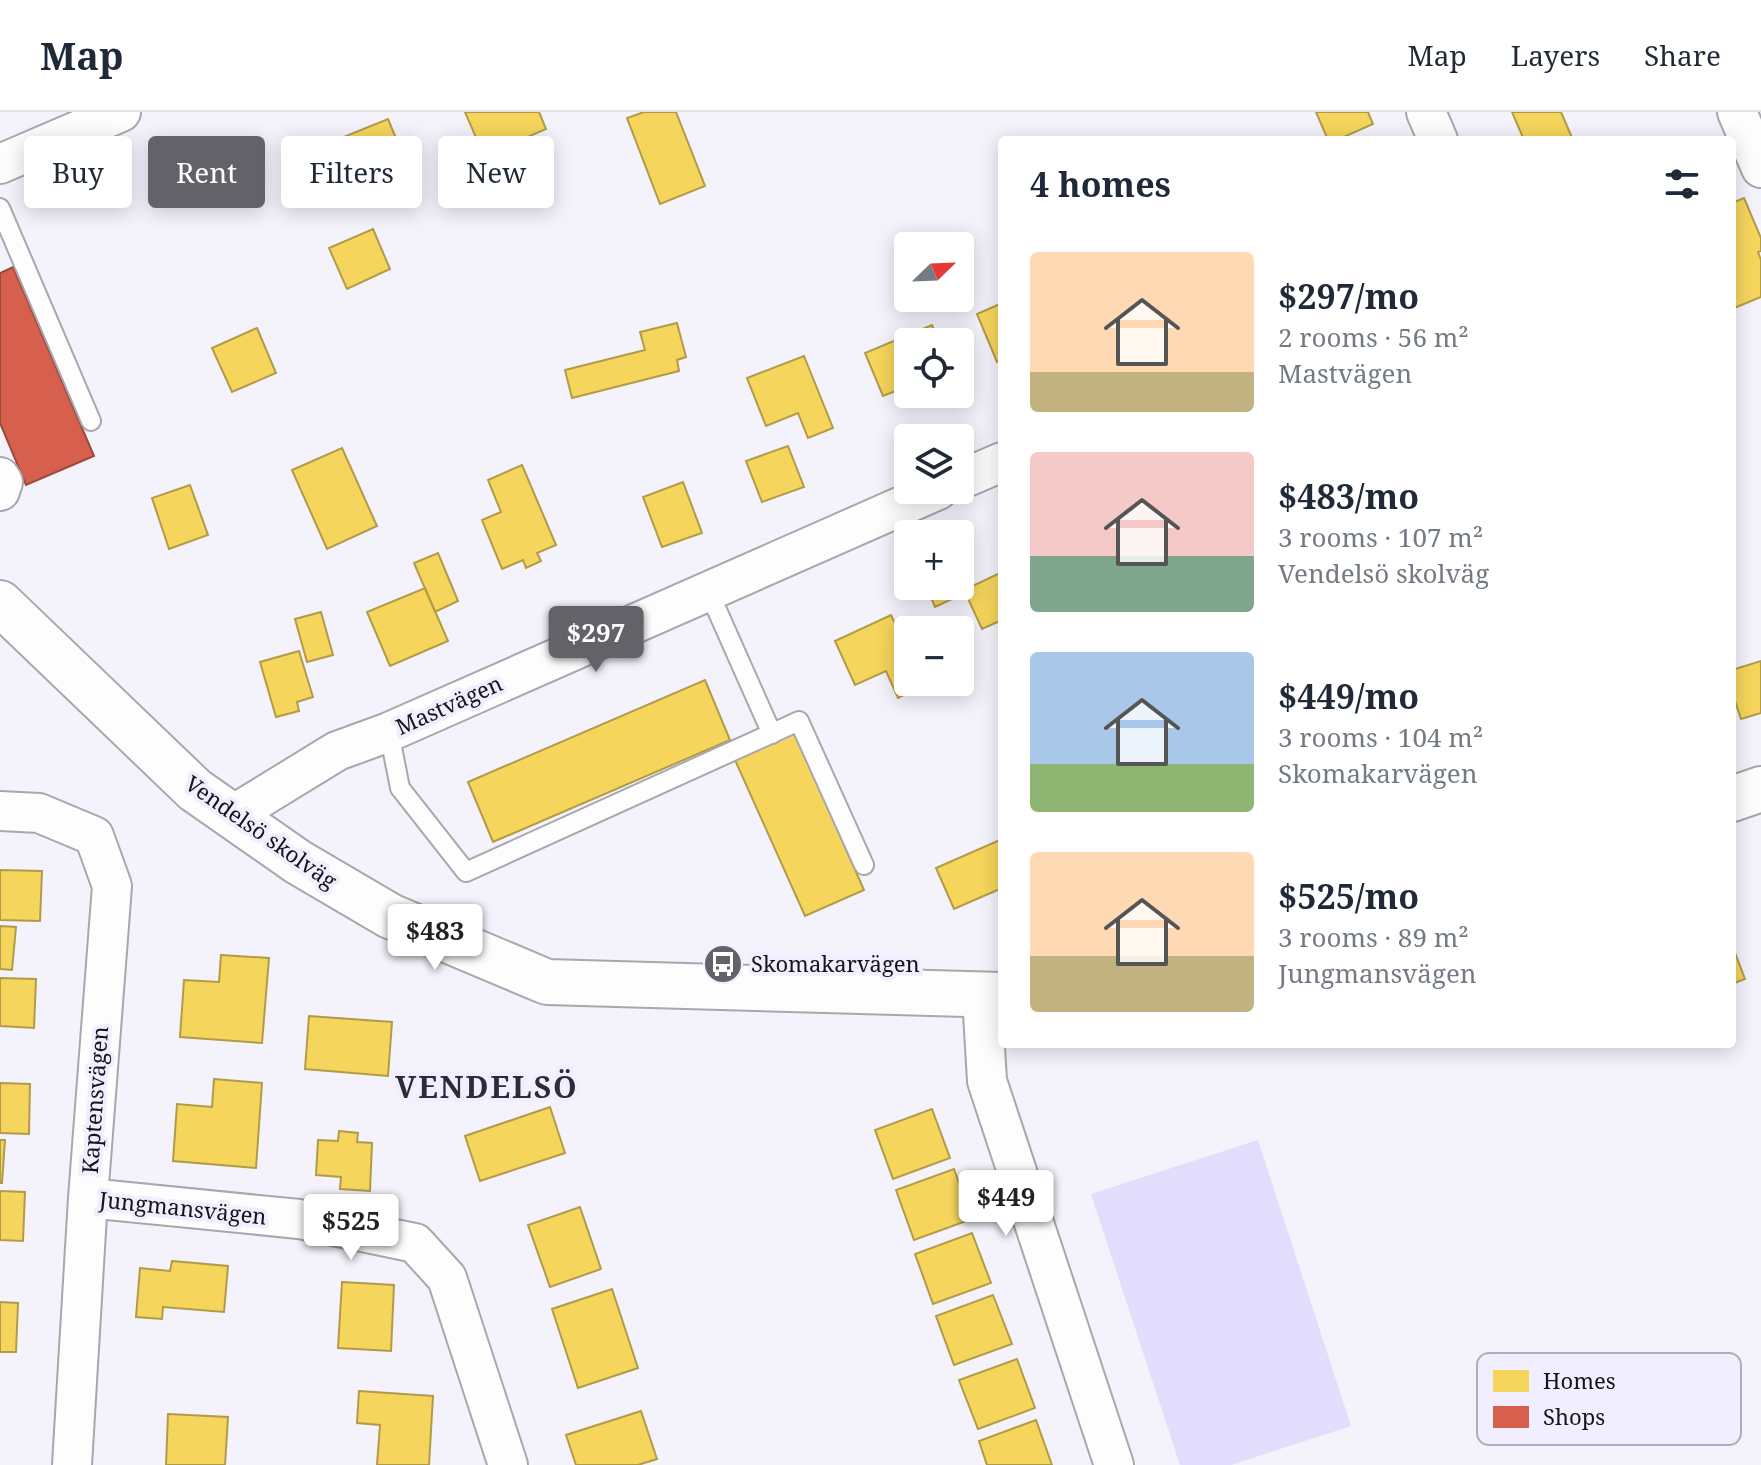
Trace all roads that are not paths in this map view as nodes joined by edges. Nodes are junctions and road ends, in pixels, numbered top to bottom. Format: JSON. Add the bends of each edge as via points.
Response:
{"nodes":[{"id":1,"x":121,"y":112,"type":"edge"},
{"id":2,"x":1426,"y":112,"type":"edge"},
{"id":3,"x":47,"y":126,"type":"edge"},
{"id":4,"x":1436,"y":136,"type":"edge"},
{"id":5,"x":0,"y":164,"type":"edge"},
{"id":6,"x":0,"y":208,"type":"edge"},
{"id":7,"x":91,"y":421,"type":"dead end"},
{"id":8,"x":998,"y":464,"type":"edge"},
{"id":9,"x":974,"y":474,"type":"edge"},
{"id":10,"x":0,"y":477,"type":"edge"},
{"id":11,"x":0,"y":491,"type":"edge"},
{"id":12,"x":906,"y":504,"type":"edge"},
{"id":13,"x":708,"y":590,"type":"junction"},
{"id":14,"x":0,"y":603,"type":"edge"},
{"id":15,"x":389,"y":732,"type":"junction"},
{"id":16,"x":772,"y":734,"type":"junction"},
{"id":17,"x":1761,"y":789,"type":"edge"},
{"id":18,"x":1736,"y":798,"type":"edge"},
{"id":19,"x":0,"y":811,"type":"edge"},
{"id":20,"x":231,"y":816,"type":"junction"},
{"id":21,"x":864,"y":865,"type":"dead end"},
{"id":22,"x":992,"y":995,"type":"edge"},
{"id":23,"x":88,"y":1198,"type":"junction"},
{"id":24,"x":72,"y":1465,"type":"edge"},
{"id":25,"x":508,"y":1465,"type":"edge"},
{"id":26,"x":1114,"y":1465,"type":"edge"}],
"edges":[{"from":1,"to":3,"type":"street"},
{"from":2,"to":4,"type":"street"},
{"from":3,"to":5,"type":"street"},
{"from":6,"to":7,"type":"lane"},
{"from":8,"to":9,"type":"street"},
{"from":10,"to":11,"type":"street"},
{"from":12,"to":13,"type":"street","name":"Mastvägen"},
{"from":13,"to":15,"type":"street","name":"Mastvägen"},
{"from":13,"to":16,"type":"lane"},
{"from":14,"to":20,"type":"street","name":"Vendelsö skolväg","via":[[195,790]]},
{"from":15,"to":16,"type":"lane","via":[[400,788],[466,872]]},
{"from":15,"to":20,"type":"street","name":"Mastvägen","via":[[337,751]]},
{"from":16,"to":21,"type":"lane","via":[[799,721]]},
{"from":17,"to":18,"type":"street"},
{"from":19,"to":23,"type":"street","name":"Kaptensvägen","via":[[39,813],[94,836],[112,886]]},
{"from":20,"to":22,"type":"street","name":"Vendelsö skolväg","via":[[390,916],[547,982]]},
{"from":22,"to":26,"type":"street","via":[[987,1081]]},
{"from":23,"to":24,"type":"street","name":"Kaptensvägen"},
{"from":23,"to":25,"type":"street","name":"Jungmansvägen","via":[[299,1219],[415,1243],[447,1278]]}]}
